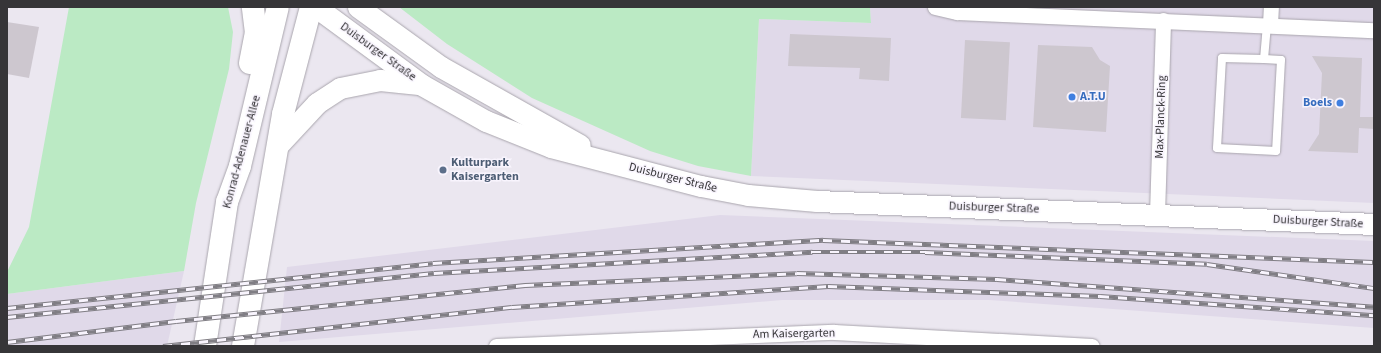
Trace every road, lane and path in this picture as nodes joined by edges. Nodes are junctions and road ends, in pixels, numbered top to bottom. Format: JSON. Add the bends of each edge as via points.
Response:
{"nodes":[{"id":1,"x":253,"y":7,"type":"edge"},
{"id":2,"x":278,"y":7,"type":"edge"},
{"id":3,"x":311,"y":7,"type":"edge"},
{"id":4,"x":316,"y":7,"type":"edge"},
{"id":5,"x":358,"y":7,"type":"edge"},
{"id":6,"x":935,"y":7,"type":"edge"},
{"id":7,"x":1271,"y":7,"type":"edge"},
{"id":8,"x":1163,"y":20,"type":"junction"},
{"id":9,"x":1269,"y":24,"type":"junction"},
{"id":10,"x":1374,"y":30,"type":"edge"},
{"id":11,"x":1264,"y":59,"type":"junction"},
{"id":12,"x":422,"y":84,"type":"junction"},
{"id":13,"x":278,"y":145,"type":"junction"},
{"id":14,"x":618,"y":164,"type":"junction"},
{"id":15,"x":227,"y":202,"type":"junction"},
{"id":16,"x":1157,"y":214,"type":"junction"},
{"id":17,"x":1374,"y":224,"type":"edge"},
{"id":18,"x":205,"y":346,"type":"edge"},
{"id":19,"x":243,"y":346,"type":"edge"},
{"id":20,"x":496,"y":346,"type":"edge"},
{"id":21,"x":1092,"y":346,"type":"edge"}],
"edges":[{"from":1,"to":15,"type":"main road","via":[[256,34],[229,162]]},
{"from":2,"to":15,"type":"main road","name":"Konrad-Adenauer-Allee","via":[[240,166]]},
{"from":3,"to":13,"type":"main road"},
{"from":4,"to":12,"type":"main road","name":"Duisburger Straße"},
{"from":5,"to":14,"type":"main road","name":"Duisburger Straße","via":[[407,44],[468,84],[551,131]]},
{"from":6,"to":8,"type":"street","via":[[957,12]]},
{"from":7,"to":9,"type":"street"},
{"from":8,"to":9,"type":"street"},
{"from":8,"to":16,"type":"street","name":"Max-Planck-Ring"},
{"from":9,"to":10,"type":"street"},
{"from":9,"to":11,"type":"lane"},
{"from":11,"to":11,"type":"lane","via":[[1222,58],[1217,148],[1276,151],[1281,60]]},
{"from":12,"to":13,"type":"main road","via":[[380,80],[340,88],[317,103]]},
{"from":12,"to":14,"type":"main road","name":"Duisburger Straße","via":[[511,133],[551,147]]},
{"from":13,"to":19,"type":"main road"},
{"from":14,"to":16,"type":"main road","name":"Duisburger Straße","via":[[701,186],[783,199]]},
{"from":15,"to":18,"type":"main road","name":"Konrad-Adenauer-Allee"},
{"from":16,"to":17,"type":"main road","name":"Duisburger Straße"},
{"from":20,"to":21,"type":"street","name":"Am Kaisergarten","via":[[834,332]]}]}
